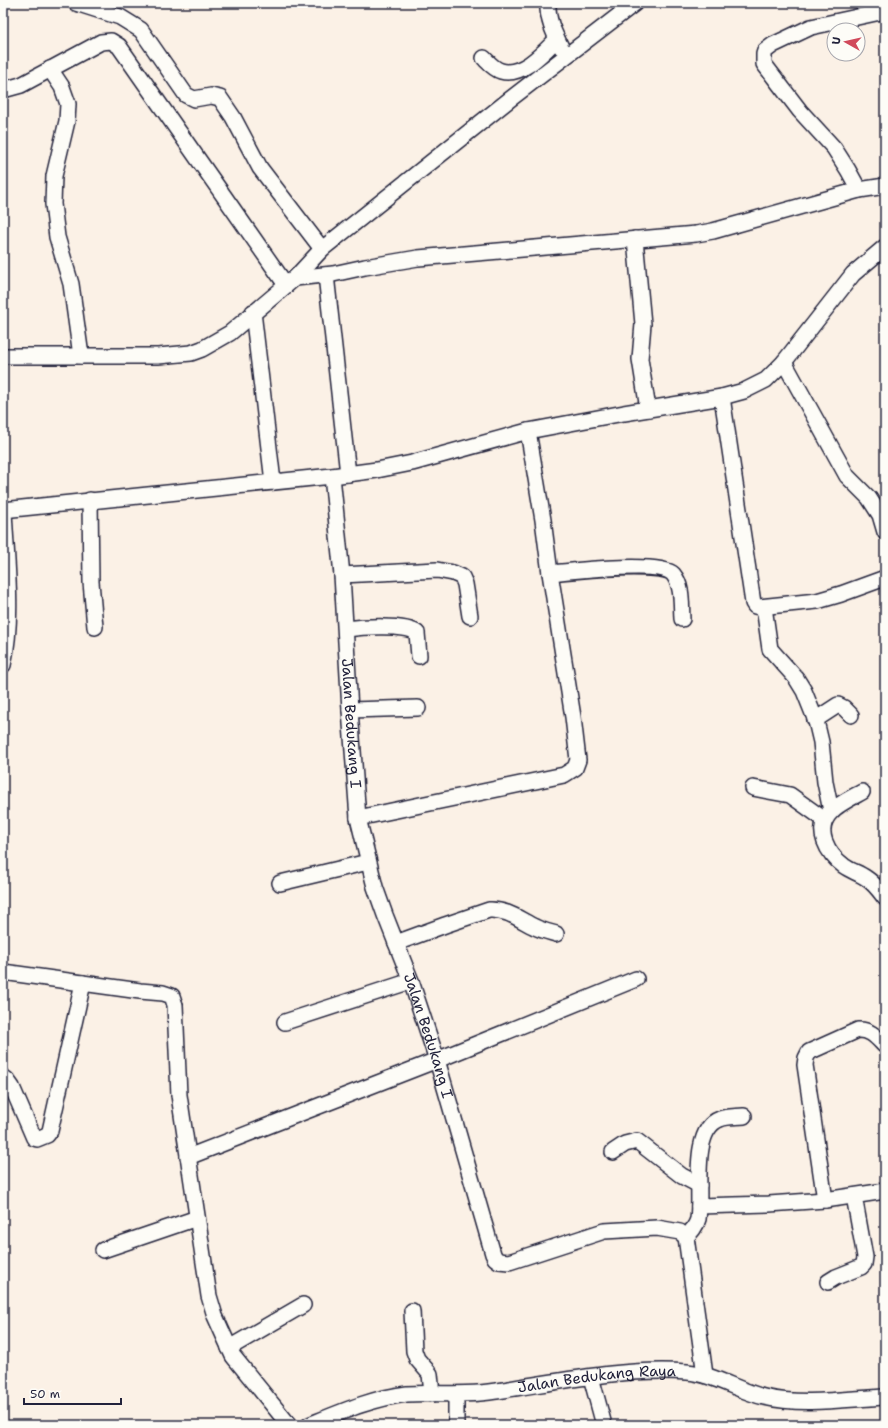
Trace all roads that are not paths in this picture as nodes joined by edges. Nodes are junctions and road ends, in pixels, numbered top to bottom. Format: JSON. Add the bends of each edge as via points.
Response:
{"nodes":[{"id":1,"x":76,"y":3,"type":"edge"},
{"id":2,"x":548,"y":3,"type":"edge"},
{"id":3,"x":635,"y":3,"type":"edge"},
{"id":4,"x":885,"y":11,"type":"edge"},
{"id":5,"x":557,"y":40,"type":"junction"},
{"id":6,"x":566,"y":57,"type":"junction"},
{"id":7,"x":484,"y":58,"type":"dead end"},
{"id":8,"x":50,"y":69,"type":"junction"},
{"id":9,"x":3,"y":90,"type":"edge"},
{"id":10,"x":885,"y":186,"type":"edge"},
{"id":11,"x":859,"y":190,"type":"junction"},
{"id":12,"x":635,"y":240,"type":"junction"},
{"id":13,"x":885,"y":247,"type":"edge"},
{"id":14,"x":322,"y":250,"type":"junction"},
{"id":15,"x":326,"y":275,"type":"junction"},
{"id":16,"x":291,"y":281,"type":"junction"},
{"id":17,"x":252,"y":312,"type":"junction"},
{"id":18,"x":3,"y":356,"type":"edge"},
{"id":19,"x":81,"y":356,"type":"junction"},
{"id":20,"x":784,"y":362,"type":"junction"},
{"id":21,"x":722,"y":397,"type":"junction"},
{"id":22,"x":648,"y":409,"type":"junction"},
{"id":23,"x":528,"y":431,"type":"junction"},
{"id":24,"x":348,"y":474,"type":"junction"},
{"id":25,"x":332,"y":476,"type":"junction"},
{"id":26,"x":273,"y":482,"type":"junction"},
{"id":27,"x":90,"y":500,"type":"junction"},
{"id":28,"x":3,"y":510,"type":"edge"},
{"id":29,"x":885,"y":532,"type":"edge"},
{"id":30,"x":550,"y":573,"type":"junction"},
{"id":31,"x":342,"y":576,"type":"junction"},
{"id":32,"x":885,"y":578,"type":"edge"},
{"id":33,"x":764,"y":607,"type":"junction"},
{"id":34,"x":470,"y":616,"type":"dead end"},
{"id":35,"x":682,"y":618,"type":"dead end"},
{"id":36,"x":95,"y":627,"type":"dead end"},
{"id":37,"x":346,"y":629,"type":"junction"},
{"id":38,"x":419,"y":656,"type":"dead end"},
{"id":39,"x":3,"y":665,"type":"edge"},
{"id":40,"x":418,"y":708,"type":"dead end"},
{"id":41,"x":350,"y":710,"type":"junction"},
{"id":42,"x":851,"y":715,"type":"dead end"},
{"id":43,"x":815,"y":720,"type":"junction"},
{"id":44,"x":753,"y":788,"type":"dead end"},
{"id":45,"x":862,"y":792,"type":"dead end"},
{"id":46,"x":828,"y":816,"type":"junction"},
{"id":47,"x":358,"y":818,"type":"junction"},
{"id":48,"x":368,"y":862,"type":"junction"},
{"id":49,"x":280,"y":883,"type":"dead end"},
{"id":50,"x":885,"y":898,"type":"edge"},
{"id":51,"x":556,"y":934,"type":"dead end"},
{"id":52,"x":396,"y":943,"type":"junction"},
{"id":53,"x":3,"y":972,"type":"edge"},
{"id":54,"x":636,"y":979,"type":"dead end"},
{"id":55,"x":411,"y":981,"type":"junction"},
{"id":56,"x":83,"y":983,"type":"junction"},
{"id":57,"x":285,"y":1022,"type":"dead end"},
{"id":58,"x":885,"y":1046,"type":"edge"},
{"id":59,"x":437,"y":1060,"type":"junction"},
{"id":60,"x":3,"y":1077,"type":"edge"},
{"id":61,"x":744,"y":1116,"type":"dead end"},
{"id":62,"x":613,"y":1152,"type":"dead end"},
{"id":63,"x":188,"y":1158,"type":"junction"},
{"id":64,"x":699,"y":1185,"type":"junction"},
{"id":65,"x":885,"y":1191,"type":"edge"},
{"id":66,"x":854,"y":1196,"type":"junction"},
{"id":67,"x":825,"y":1200,"type":"junction"},
{"id":68,"x":699,"y":1206,"type":"junction"},
{"id":69,"x":197,"y":1218,"type":"junction"},
{"id":70,"x":686,"y":1237,"type":"junction"},
{"id":71,"x":103,"y":1250,"type":"dead end"},
{"id":72,"x":828,"y":1282,"type":"dead end"},
{"id":73,"x":303,"y":1304,"type":"dead end"},
{"id":74,"x":412,"y":1311,"type":"dead end"},
{"id":75,"x":229,"y":1348,"type":"junction"},
{"id":76,"x":705,"y":1375,"type":"junction"},
{"id":77,"x":591,"y":1377,"type":"junction"},
{"id":78,"x":432,"y":1394,"type":"junction"},
{"id":79,"x":456,"y":1394,"type":"junction"},
{"id":80,"x":885,"y":1397,"type":"edge"},
{"id":81,"x":289,"y":1425,"type":"edge"},
{"id":82,"x":309,"y":1425,"type":"edge"},
{"id":83,"x":456,"y":1425,"type":"edge"},
{"id":84,"x":604,"y":1425,"type":"edge"}],
"edges":[{"from":1,"to":14,"type":"street","via":[[120,17],[141,30],[186,95],[194,99],[212,96],[220,98],[260,168]]},
{"from":2,"to":5,"type":"street","via":[[548,14]]},
{"from":3,"to":6,"type":"street"},
{"from":4,"to":11,"type":"street","via":[[810,27],[774,45],[764,54],[763,61],[768,69],[800,111],[834,148]]},
{"from":5,"to":6,"type":"street"},
{"from":5,"to":7,"type":"street","via":[[529,64],[513,71],[502,72]]},
{"from":6,"to":14,"type":"street"},
{"from":8,"to":9,"type":"street","via":[[21,85]]},
{"from":8,"to":16,"type":"street","via":[[101,42],[111,41],[119,46]]},
{"from":8,"to":19,"type":"street","via":[[62,86],[68,104],[67,121],[54,176],[53,204],[57,237],[71,284]]},
{"from":10,"to":11,"type":"street"},
{"from":11,"to":12,"type":"street","via":[[709,232]]},
{"from":12,"to":15,"type":"street","via":[[418,258]]},
{"from":12,"to":22,"type":"street","via":[[643,324],[640,360]]},
{"from":13,"to":20,"type":"street","via":[[853,274]]},
{"from":14,"to":16,"type":"street"},
{"from":15,"to":16,"type":"street"},
{"from":15,"to":24,"type":"street"},
{"from":16,"to":17,"type":"street"},
{"from":17,"to":19,"type":"street","via":[[221,339],[191,353],[158,356]]},
{"from":17,"to":26,"type":"street"},
{"from":18,"to":19,"type":"street"},
{"from":20,"to":21,"type":"street","via":[[759,384]]},
{"from":20,"to":29,"type":"street","via":[[847,476],[869,498],[880,515]]},
{"from":21,"to":22,"type":"street"},
{"from":21,"to":33,"type":"street","via":[[753,603],[756,607]]},
{"from":22,"to":23,"type":"street"},
{"from":23,"to":24,"type":"street","via":[[412,463]]},
{"from":23,"to":30,"type":"street"},
{"from":24,"to":25,"type":"street"},
{"from":25,"to":26,"type":"street"},
{"from":25,"to":31,"type":"street","name":"Jalan Bedukang I"},
{"from":26,"to":27,"type":"street"},
{"from":27,"to":28,"type":"street"},
{"from":27,"to":36,"type":"street","via":[[91,582]]},
{"from":28,"to":39,"type":"street","via":[[9,605]]},
{"from":30,"to":35,"type":"street","via":[[646,567],[667,570],[681,590]]},
{"from":30,"to":47,"type":"street","via":[[573,716],[578,760],[575,768],[564,775]]},
{"from":31,"to":34,"type":"street","via":[[437,570],[453,573],[462,577],[465,584]]},
{"from":31,"to":37,"type":"street","name":"Jalan Bedukang I"},
{"from":32,"to":33,"type":"street","via":[[816,601]]},
{"from":33,"to":43,"type":"street","via":[[770,649],[796,678]]},
{"from":37,"to":38,"type":"street","via":[[392,627],[413,630],[417,633]]},
{"from":37,"to":41,"type":"street","name":"Jalan Bedukang I"},
{"from":40,"to":41,"type":"street"},
{"from":41,"to":47,"type":"street","name":"Jalan Bedukang I"},
{"from":42,"to":43,"type":"street","via":[[838,705]]},
{"from":43,"to":46,"type":"street","via":[[822,742]]},
{"from":44,"to":46,"type":"street","via":[[790,795]]},
{"from":45,"to":46,"type":"street"},
{"from":46,"to":50,"type":"street","via":[[822,830],[828,850],[845,867],[865,877],[877,887]]},
{"from":47,"to":48,"type":"street","name":"Jalan Bedukang I"},
{"from":48,"to":49,"type":"street"},
{"from":48,"to":52,"type":"street","name":"Jalan Bedukang I"},
{"from":51,"to":52,"type":"street","via":[[536,928],[509,913],[489,910]]},
{"from":52,"to":55,"type":"street","name":"Jalan Bedukang I"},
{"from":53,"to":56,"type":"street"},
{"from":54,"to":59,"type":"street"},
{"from":55,"to":57,"type":"street"},
{"from":55,"to":59,"type":"street","name":"Jalan Bedukang I"},
{"from":56,"to":60,"type":"street","via":[[47,1135],[34,1138],[12,1087]]},
{"from":56,"to":63,"type":"street","via":[[172,996],[179,1095]]},
{"from":58,"to":67,"type":"street","via":[[874,1035],[858,1030],[807,1054],[805,1065]]},
{"from":59,"to":63,"type":"street"},
{"from":59,"to":70,"type":"street","name":"Jalan Bedukang I","via":[[492,1254],[499,1261],[509,1262],[599,1232],[656,1228],[680,1232]]},
{"from":61,"to":64,"type":"street","via":[[720,1118],[708,1129],[700,1155]]},
{"from":62,"to":64,"type":"street","via":[[625,1144],[641,1142],[677,1172]]},
{"from":63,"to":69,"type":"street"},
{"from":64,"to":68,"type":"street"},
{"from":65,"to":66,"type":"street"},
{"from":66,"to":67,"type":"street"},
{"from":66,"to":72,"type":"street","via":[[865,1256],[864,1264]]},
{"from":67,"to":68,"type":"street"},
{"from":68,"to":70,"type":"street","via":[[698,1221]]},
{"from":69,"to":71,"type":"street"},
{"from":69,"to":75,"type":"street","via":[[209,1296]]},
{"from":70,"to":76,"type":"street"},
{"from":73,"to":75,"type":"street"},
{"from":74,"to":78,"type":"street","via":[[414,1351],[417,1359],[430,1374]]},
{"from":75,"to":81,"type":"street"},
{"from":76,"to":77,"type":"street","name":"Jalan Bedukang Raya","via":[[650,1370]]},
{"from":76,"to":80,"type":"street","name":"Jalan Bedukang Raya","via":[[745,1392],[785,1401]]},
{"from":77,"to":79,"type":"street","name":"Jalan Bedukang Raya"},
{"from":77,"to":84,"type":"street"},
{"from":78,"to":79,"type":"street","name":"Jalan Bedukang Raya"},
{"from":78,"to":82,"type":"street","name":"Jalan Bedukang Raya","via":[[407,1394],[377,1401],[348,1409]]},
{"from":79,"to":83,"type":"street"}]}
